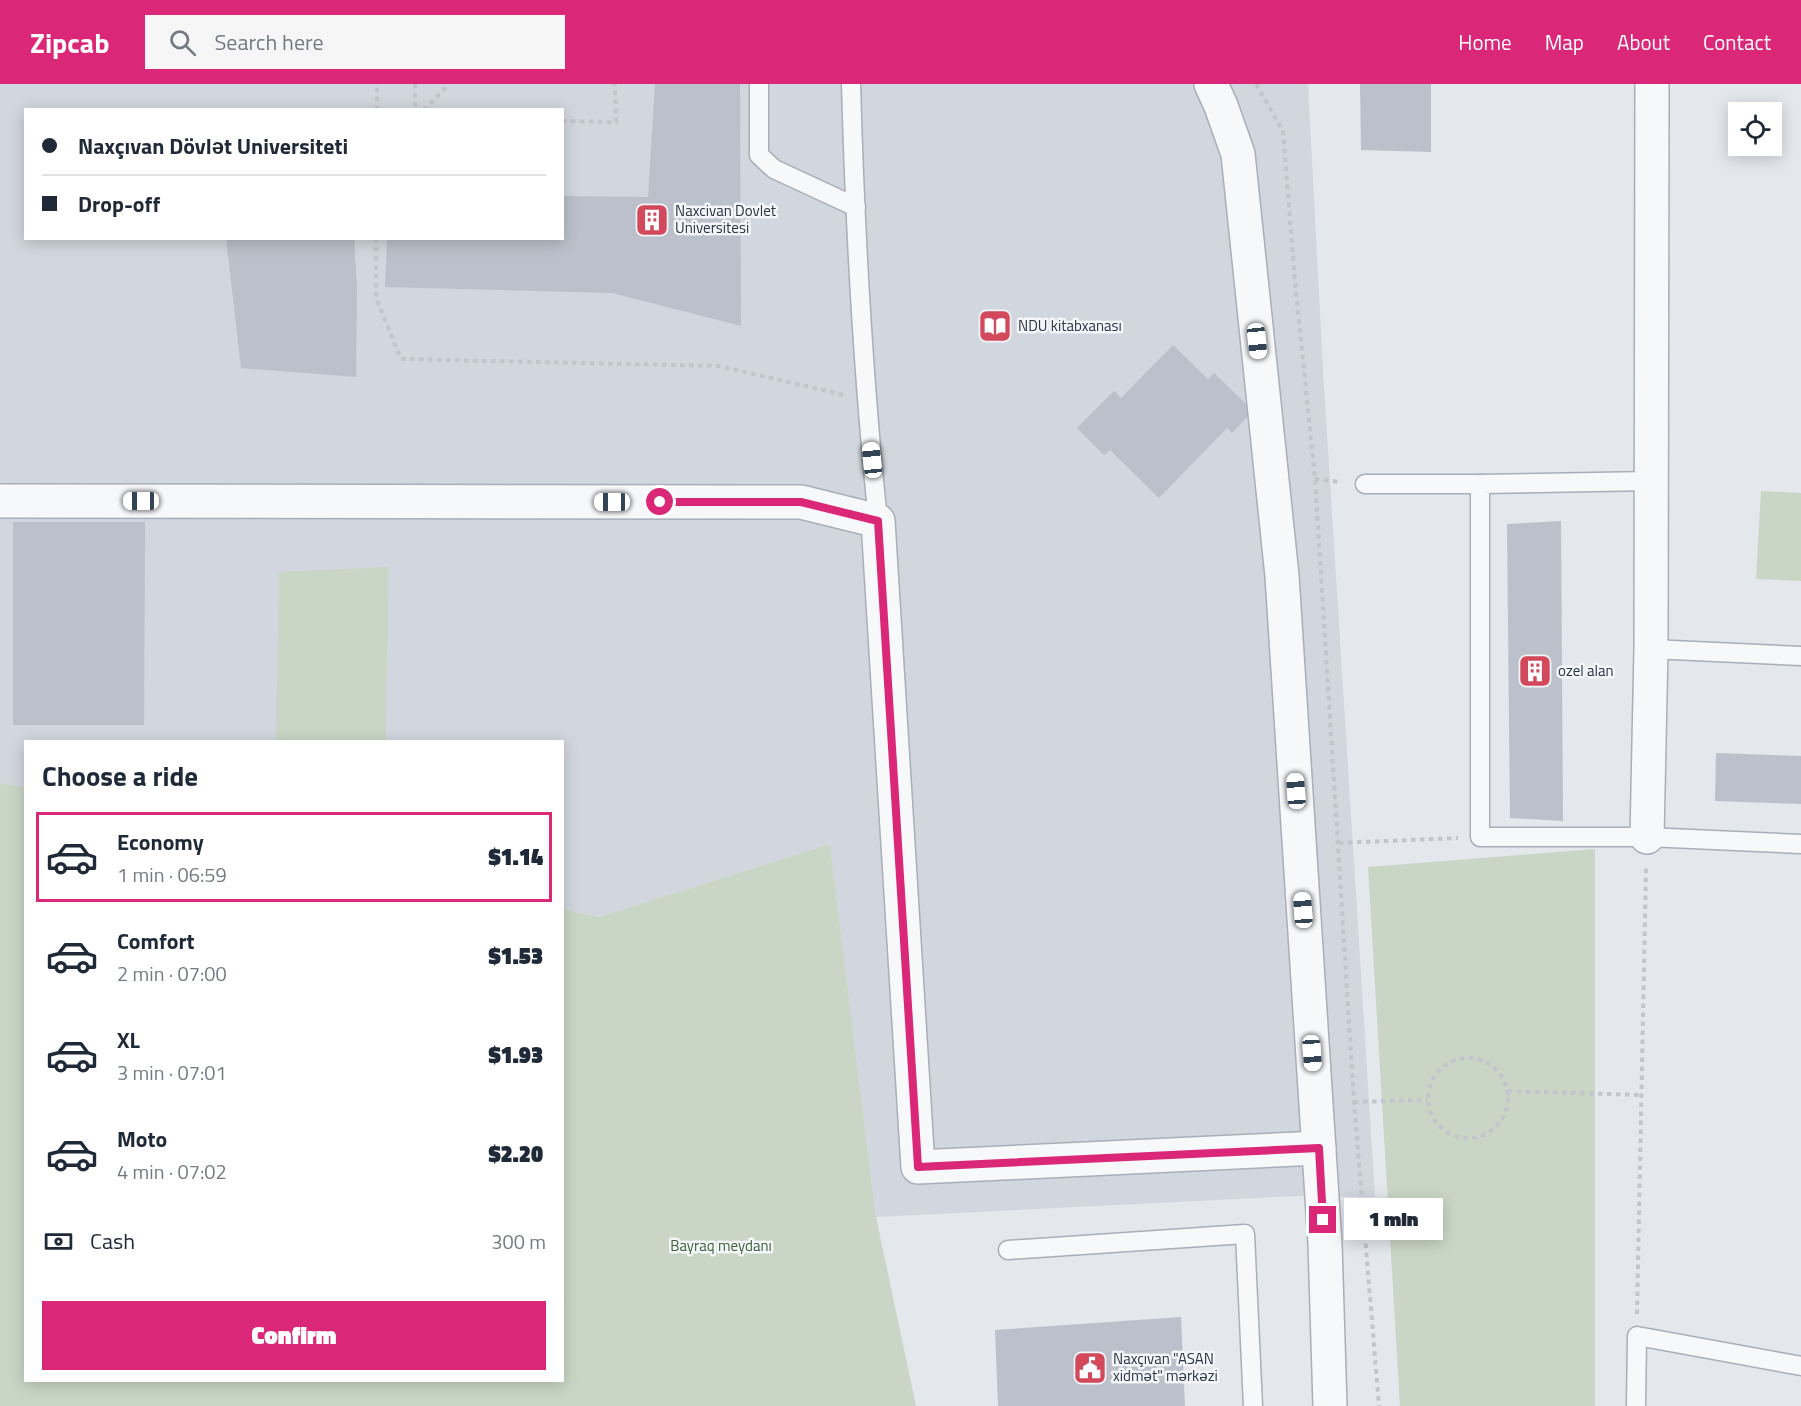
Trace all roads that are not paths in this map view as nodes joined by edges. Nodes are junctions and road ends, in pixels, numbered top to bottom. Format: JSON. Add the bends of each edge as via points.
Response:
{"nodes":[{"id":1,"x":759,"y":84,"type":"edge"},
{"id":2,"x":852,"y":84,"type":"edge"},
{"id":3,"x":1211,"y":84,"type":"edge"},
{"id":4,"x":1652,"y":84,"type":"edge"},
{"id":5,"x":856,"y":207,"type":"junction"},
{"id":6,"x":1651,"y":481,"type":"junction"},
{"id":7,"x":1365,"y":484,"type":"dead end"},
{"id":8,"x":1480,"y":484,"type":"junction"},
{"id":9,"x":0,"y":501,"type":"edge"},
{"id":10,"x":878,"y":521,"type":"junction"},
{"id":11,"x":1650,"y":649,"type":"junction"},
{"id":12,"x":1801,"y":656,"type":"edge"},
{"id":13,"x":1647,"y":837,"type":"junction"},
{"id":14,"x":1801,"y":844,"type":"edge"},
{"id":15,"x":1319,"y":1148,"type":"junction"},
{"id":16,"x":1008,"y":1250,"type":"dead end"},
{"id":17,"x":1801,"y":1366,"type":"edge"},
{"id":18,"x":1253,"y":1406,"type":"edge"},
{"id":19,"x":1330,"y":1406,"type":"edge"},
{"id":20,"x":1636,"y":1406,"type":"edge"}],
"edges":[{"from":1,"to":5,"type":"lane","via":[[759,155],[774,169]]},
{"from":2,"to":5,"type":"lane"},
{"from":3,"to":15,"type":"street","via":[[1238,154],[1282,576]]},
{"from":4,"to":6,"type":"street"},
{"from":5,"to":10,"type":"lane","via":[[866,400]]},
{"from":6,"to":8,"type":"lane"},
{"from":6,"to":11,"type":"street"},
{"from":7,"to":8,"type":"lane"},
{"from":8,"to":13,"type":"lane","via":[[1480,837]]},
{"from":9,"to":10,"type":"street","via":[[801,502]]},
{"from":10,"to":15,"type":"street","via":[[918,1167]]},
{"from":11,"to":12,"type":"lane"},
{"from":11,"to":13,"type":"street"},
{"from":13,"to":14,"type":"lane"},
{"from":15,"to":19,"type":"street"},
{"from":16,"to":18,"type":"lane","via":[[1245,1234]]},
{"from":17,"to":20,"type":"lane","via":[[1637,1336]]}]}
